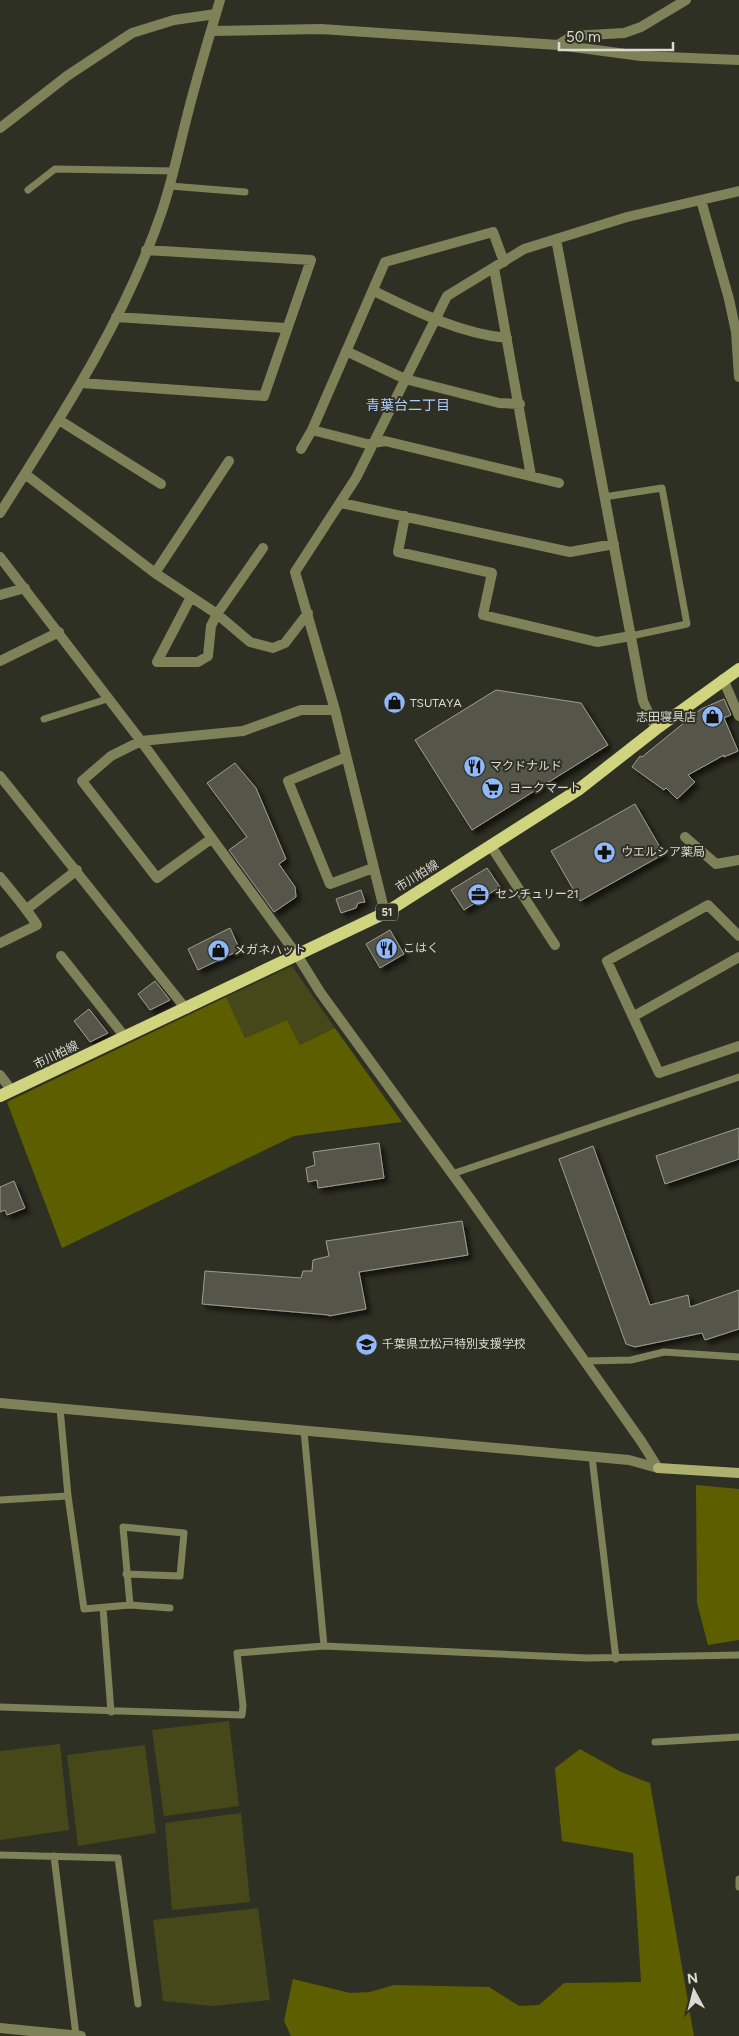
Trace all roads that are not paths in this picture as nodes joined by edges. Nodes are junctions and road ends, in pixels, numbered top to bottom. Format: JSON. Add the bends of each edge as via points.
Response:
{"nodes":[{"id":1,"x":220,"y":0,"type":"edge"},
{"id":2,"x":682,"y":1,"type":"edge"},
{"id":3,"x":216,"y":14,"type":"junction"},
{"id":4,"x":211,"y":31,"type":"junction"},
{"id":5,"x":558,"y":45,"type":"junction"},
{"id":6,"x":739,"y":60,"type":"edge"},
{"id":7,"x":0,"y":128,"type":"edge"},
{"id":8,"x":174,"y":171,"type":"junction"},
{"id":9,"x":170,"y":186,"type":"junction"},
{"id":10,"x":28,"y":190,"type":"dead end"},
{"id":11,"x":739,"y":191,"type":"edge"},
{"id":12,"x":245,"y":192,"type":"dead end"},
{"id":13,"x":701,"y":200,"type":"junction"},
{"id":14,"x":556,"y":239,"type":"junction"},
{"id":15,"x":146,"y":250,"type":"junction"},
{"id":16,"x":504,"y":262,"type":"junction"},
{"id":17,"x":494,"y":268,"type":"junction"},
{"id":18,"x":374,"y":291,"type":"junction"},
{"id":19,"x":116,"y":317,"type":"junction"},
{"id":20,"x":434,"y":319,"type":"junction"},
{"id":21,"x":286,"y":328,"type":"junction"},
{"id":22,"x":507,"y":338,"type":"junction"},
{"id":23,"x":346,"y":351,"type":"junction"},
{"id":24,"x":739,"y":377,"type":"edge"},
{"id":25,"x":405,"y":379,"type":"junction"},
{"id":26,"x":81,"y":383,"type":"junction"},
{"id":27,"x":520,"y":404,"type":"junction"},
{"id":28,"x":59,"y":420,"type":"junction"},
{"id":29,"x":312,"y":430,"type":"junction"},
{"id":30,"x":374,"y":442,"type":"junction"},
{"id":31,"x":301,"y":449,"type":"dead end"},
{"id":32,"x":229,"y":460,"type":"dead end"},
{"id":33,"x":25,"y":474,"type":"junction"},
{"id":34,"x":531,"y":476,"type":"junction"},
{"id":35,"x":559,"y":483,"type":"dead end"},
{"id":36,"x":161,"y":484,"type":"dead end"},
{"id":37,"x":604,"y":497,"type":"junction"},
{"id":38,"x":341,"y":502,"type":"junction"},
{"id":39,"x":0,"y":513,"type":"edge"},
{"id":40,"x":405,"y":516,"type":"junction"},
{"id":41,"x":614,"y":544,"type":"junction"},
{"id":42,"x":263,"y":548,"type":"dead end"},
{"id":43,"x":0,"y":557,"type":"edge"},
{"id":44,"x":155,"y":573,"type":"junction"},
{"id":45,"x":25,"y":588,"type":"junction"},
{"id":46,"x":0,"y":595,"type":"edge"},
{"id":47,"x":191,"y":597,"type":"junction"},
{"id":48,"x":308,"y":613,"type":"junction"},
{"id":49,"x":217,"y":614,"type":"junction"},
{"id":50,"x":59,"y":632,"type":"junction"},
{"id":51,"x":631,"y":636,"type":"junction"},
{"id":52,"x":0,"y":661,"type":"edge"},
{"id":53,"x":739,"y":669,"type":"edge"},
{"id":54,"x":723,"y":679,"type":"junction"},
{"id":55,"x":107,"y":699,"type":"junction"},
{"id":56,"x":336,"y":710,"type":"junction"},
{"id":57,"x":739,"y":716,"type":"edge"},
{"id":58,"x":44,"y":719,"type":"dead end"},
{"id":59,"x":656,"y":729,"type":"junction"},
{"id":60,"x":141,"y":741,"type":"junction"},
{"id":61,"x":346,"y":757,"type":"junction"},
{"id":62,"x":0,"y":776,"type":"edge"},
{"id":63,"x":685,"y":837,"type":"dead end"},
{"id":64,"x":211,"y":839,"type":"junction"},
{"id":65,"x":491,"y":846,"type":"junction"},
{"id":66,"x":739,"y":860,"type":"edge"},
{"id":67,"x":374,"y":868,"type":"junction"},
{"id":68,"x":77,"y":870,"type":"junction"},
{"id":69,"x":0,"y":877,"type":"edge"},
{"id":70,"x":4,"y":890,"type":"edge"},
{"id":71,"x":27,"y":909,"type":"junction"},
{"id":72,"x":385,"y":913,"type":"junction"},
{"id":73,"x":739,"y":936,"type":"edge"},
{"id":74,"x":0,"y":943,"type":"edge"},
{"id":75,"x":555,"y":945,"type":"dead end"},
{"id":76,"x":296,"y":955,"type":"junction"},
{"id":77,"x":61,"y":956,"type":"dead end"},
{"id":78,"x":739,"y":958,"type":"edge"},
{"id":79,"x":186,"y":1009,"type":"junction"},
{"id":80,"x":634,"y":1016,"type":"junction"},
{"id":81,"x":125,"y":1037,"type":"junction"},
{"id":82,"x":739,"y":1046,"type":"edge"},
{"id":83,"x":0,"y":1075,"type":"edge"},
{"id":84,"x":739,"y":1077,"type":"edge"},
{"id":85,"x":12,"y":1091,"type":"junction"},
{"id":86,"x":0,"y":1096,"type":"edge"},
{"id":87,"x":452,"y":1174,"type":"junction"},
{"id":88,"x":739,"y":1357,"type":"edge"},
{"id":89,"x":585,"y":1361,"type":"junction"},
{"id":90,"x":0,"y":1403,"type":"edge"},
{"id":91,"x":60,"y":1408,"type":"junction"},
{"id":92,"x":304,"y":1431,"type":"junction"},
{"id":93,"x":592,"y":1457,"type":"junction"},
{"id":94,"x":658,"y":1468,"type":"junction"},
{"id":95,"x":739,"y":1473,"type":"edge"},
{"id":96,"x":68,"y":1496,"type":"junction"},
{"id":97,"x":0,"y":1500,"type":"edge"},
{"id":98,"x":126,"y":1574,"type":"junction"},
{"id":99,"x":130,"y":1605,"type":"junction"},
{"id":100,"x":103,"y":1608,"type":"junction"},
{"id":101,"x":170,"y":1608,"type":"dead end"},
{"id":102,"x":324,"y":1646,"type":"junction"},
{"id":103,"x":739,"y":1654,"type":"edge"},
{"id":104,"x":616,"y":1659,"type":"junction"},
{"id":105,"x":0,"y":1707,"type":"edge"},
{"id":106,"x":111,"y":1712,"type":"junction"},
{"id":107,"x":739,"y":1737,"type":"edge"},
{"id":108,"x":655,"y":1742,"type":"dead end"},
{"id":109,"x":0,"y":1855,"type":"edge"},
{"id":110,"x":54,"y":1856,"type":"junction"},
{"id":111,"x":739,"y":1879,"type":"edge"},
{"id":112,"x":739,"y":1887,"type":"edge"},
{"id":113,"x":138,"y":2004,"type":"dead end"},
{"id":114,"x":0,"y":2028,"type":"edge"},
{"id":115,"x":76,"y":2035,"type":"edge"},
{"id":116,"x":82,"y":2036,"type":"edge"}],
"edges":[{"from":1,"to":3,"type":"street"},
{"from":2,"to":5,"type":"street","via":[[641,27],[624,33],[572,36]]},
{"from":3,"to":4,"type":"street"},
{"from":3,"to":7,"type":"street","via":[[174,20],[132,33],[66,76]]},
{"from":4,"to":5,"type":"street","via":[[321,29]]},
{"from":4,"to":8,"type":"street"},
{"from":5,"to":6,"type":"street","via":[[641,56]]},
{"from":8,"to":9,"type":"street"},
{"from":8,"to":10,"type":"lane","via":[[55,170]]},
{"from":9,"to":12,"type":"lane"},
{"from":9,"to":15,"type":"street"},
{"from":11,"to":13,"type":"street"},
{"from":13,"to":14,"type":"street","via":[[627,217]]},
{"from":13,"to":24,"type":"street","via":[[729,299],[736,332]]},
{"from":14,"to":16,"type":"street","via":[[524,249]]},
{"from":14,"to":37,"type":"street"},
{"from":15,"to":19,"type":"street"},
{"from":15,"to":21,"type":"street","via":[[311,260]]},
{"from":16,"to":17,"type":"street"},
{"from":16,"to":18,"type":"street","via":[[493,232],[385,262]]},
{"from":17,"to":20,"type":"street","via":[[447,296]]},
{"from":17,"to":22,"type":"street"},
{"from":18,"to":20,"type":"street"},
{"from":18,"to":23,"type":"street"},
{"from":19,"to":21,"type":"street"},
{"from":19,"to":26,"type":"street"},
{"from":20,"to":22,"type":"street"},
{"from":20,"to":25,"type":"street"},
{"from":21,"to":26,"type":"street","via":[[264,396]]},
{"from":22,"to":27,"type":"street"},
{"from":23,"to":25,"type":"street"},
{"from":23,"to":29,"type":"street"},
{"from":25,"to":27,"type":"street","via":[[499,403]]},
{"from":25,"to":30,"type":"street"},
{"from":26,"to":28,"type":"street"},
{"from":27,"to":34,"type":"street"},
{"from":28,"to":33,"type":"street"},
{"from":28,"to":36,"type":"street"},
{"from":29,"to":30,"type":"street","via":[[367,444]]},
{"from":29,"to":31,"type":"street"},
{"from":30,"to":34,"type":"street","via":[[385,441]]},
{"from":30,"to":38,"type":"street"},
{"from":32,"to":44,"type":"street"},
{"from":33,"to":39,"type":"street"},
{"from":33,"to":44,"type":"street"},
{"from":34,"to":35,"type":"street"},
{"from":37,"to":41,"type":"street"},
{"from":37,"to":51,"type":"lane","via":[[662,488],[687,624]]},
{"from":38,"to":40,"type":"street"},
{"from":38,"to":48,"type":"street","via":[[295,572]]},
{"from":40,"to":41,"type":"street","via":[[570,552]]},
{"from":40,"to":51,"type":"street","via":[[398,552],[492,573],[483,616],[597,642]]},
{"from":41,"to":51,"type":"street"},
{"from":42,"to":49,"type":"street"},
{"from":43,"to":45,"type":"street"},
{"from":44,"to":47,"type":"street"},
{"from":45,"to":46,"type":"street"},
{"from":45,"to":50,"type":"street"},
{"from":47,"to":49,"type":"street"},
{"from":47,"to":49,"type":"street","via":[[157,662],[198,662],[208,656],[211,626]]},
{"from":48,"to":49,"type":"street","via":[[285,643],[273,648],[250,642]]},
{"from":48,"to":56,"type":"street"},
{"from":50,"to":52,"type":"street"},
{"from":50,"to":55,"type":"street"},
{"from":51,"to":59,"type":"street","via":[[642,701]]},
{"from":53,"to":54,"type":"main road","name":"市川柏線","number":"51"},
{"from":54,"to":57,"type":"street"},
{"from":54,"to":59,"type":"main road","name":"市川柏線","number":"51"},
{"from":55,"to":58,"type":"lane"},
{"from":55,"to":60,"type":"street"},
{"from":56,"to":60,"type":"street","via":[[301,710],[243,731]]},
{"from":56,"to":61,"type":"street"},
{"from":59,"to":65,"type":"main road","name":"市川柏線","number":"51","via":[[578,790]]},
{"from":60,"to":64,"type":"street"},
{"from":60,"to":64,"type":"street","via":[[111,756],[82,781],[157,878]]},
{"from":61,"to":67,"type":"street"},
{"from":61,"to":67,"type":"street","via":[[288,781],[330,884]]},
{"from":62,"to":68,"type":"street"},
{"from":63,"to":66,"type":"street","via":[[716,864]]},
{"from":64,"to":76,"type":"street"},
{"from":65,"to":72,"type":"main road","name":"市川柏線","number":"51"},
{"from":65,"to":75,"type":"street"},
{"from":67,"to":72,"type":"street"},
{"from":68,"to":71,"type":"street"},
{"from":68,"to":79,"type":"street"},
{"from":69,"to":70,"type":"street"},
{"from":70,"to":71,"type":"street"},
{"from":71,"to":74,"type":"street","via":[[37,925]]},
{"from":72,"to":76,"type":"main road","name":"市川柏線","number":"51"},
{"from":73,"to":80,"type":"street","via":[[708,905],[606,961]]},
{"from":76,"to":79,"type":"main road","name":"市川柏線","number":"51"},
{"from":76,"to":87,"type":"street"},
{"from":77,"to":81,"type":"street"},
{"from":78,"to":80,"type":"street"},
{"from":79,"to":81,"type":"main road","name":"市川柏線","number":"51"},
{"from":80,"to":82,"type":"street","via":[[659,1073]]},
{"from":81,"to":85,"type":"main road","name":"市川柏線","number":"51"},
{"from":83,"to":85,"type":"street"},
{"from":84,"to":87,"type":"lane"},
{"from":85,"to":86,"type":"main road","name":"市川柏線","number":"51"},
{"from":87,"to":89,"type":"street"},
{"from":88,"to":89,"type":"lane","via":[[664,1352],[631,1360]]},
{"from":89,"to":94,"type":"street"},
{"from":90,"to":91,"type":"street"},
{"from":91,"to":92,"type":"street"},
{"from":91,"to":96,"type":"lane"},
{"from":92,"to":93,"type":"street"},
{"from":92,"to":102,"type":"lane"},
{"from":93,"to":94,"type":"street","via":[[629,1460]]},
{"from":93,"to":104,"type":"lane"},
{"from":94,"to":95,"type":"street"},
{"from":96,"to":97,"type":"lane"},
{"from":96,"to":100,"type":"lane","via":[[84,1608]]},
{"from":98,"to":98,"type":"lane","via":[[123,1527],[184,1533],[180,1576]]},
{"from":98,"to":99,"type":"lane"},
{"from":99,"to":100,"type":"lane"},
{"from":99,"to":101,"type":"lane"},
{"from":100,"to":106,"type":"lane"},
{"from":102,"to":104,"type":"lane"},
{"from":102,"to":106,"type":"lane","via":[[237,1653],[242,1716]]},
{"from":103,"to":104,"type":"lane"},
{"from":105,"to":106,"type":"lane"},
{"from":107,"to":108,"type":"lane"},
{"from":109,"to":110,"type":"lane"},
{"from":110,"to":113,"type":"lane","via":[[118,1858]]},
{"from":110,"to":115,"type":"lane"},
{"from":111,"to":112,"type":"lane"},
{"from":114,"to":115,"type":"street"},
{"from":115,"to":116,"type":"street"}]}
